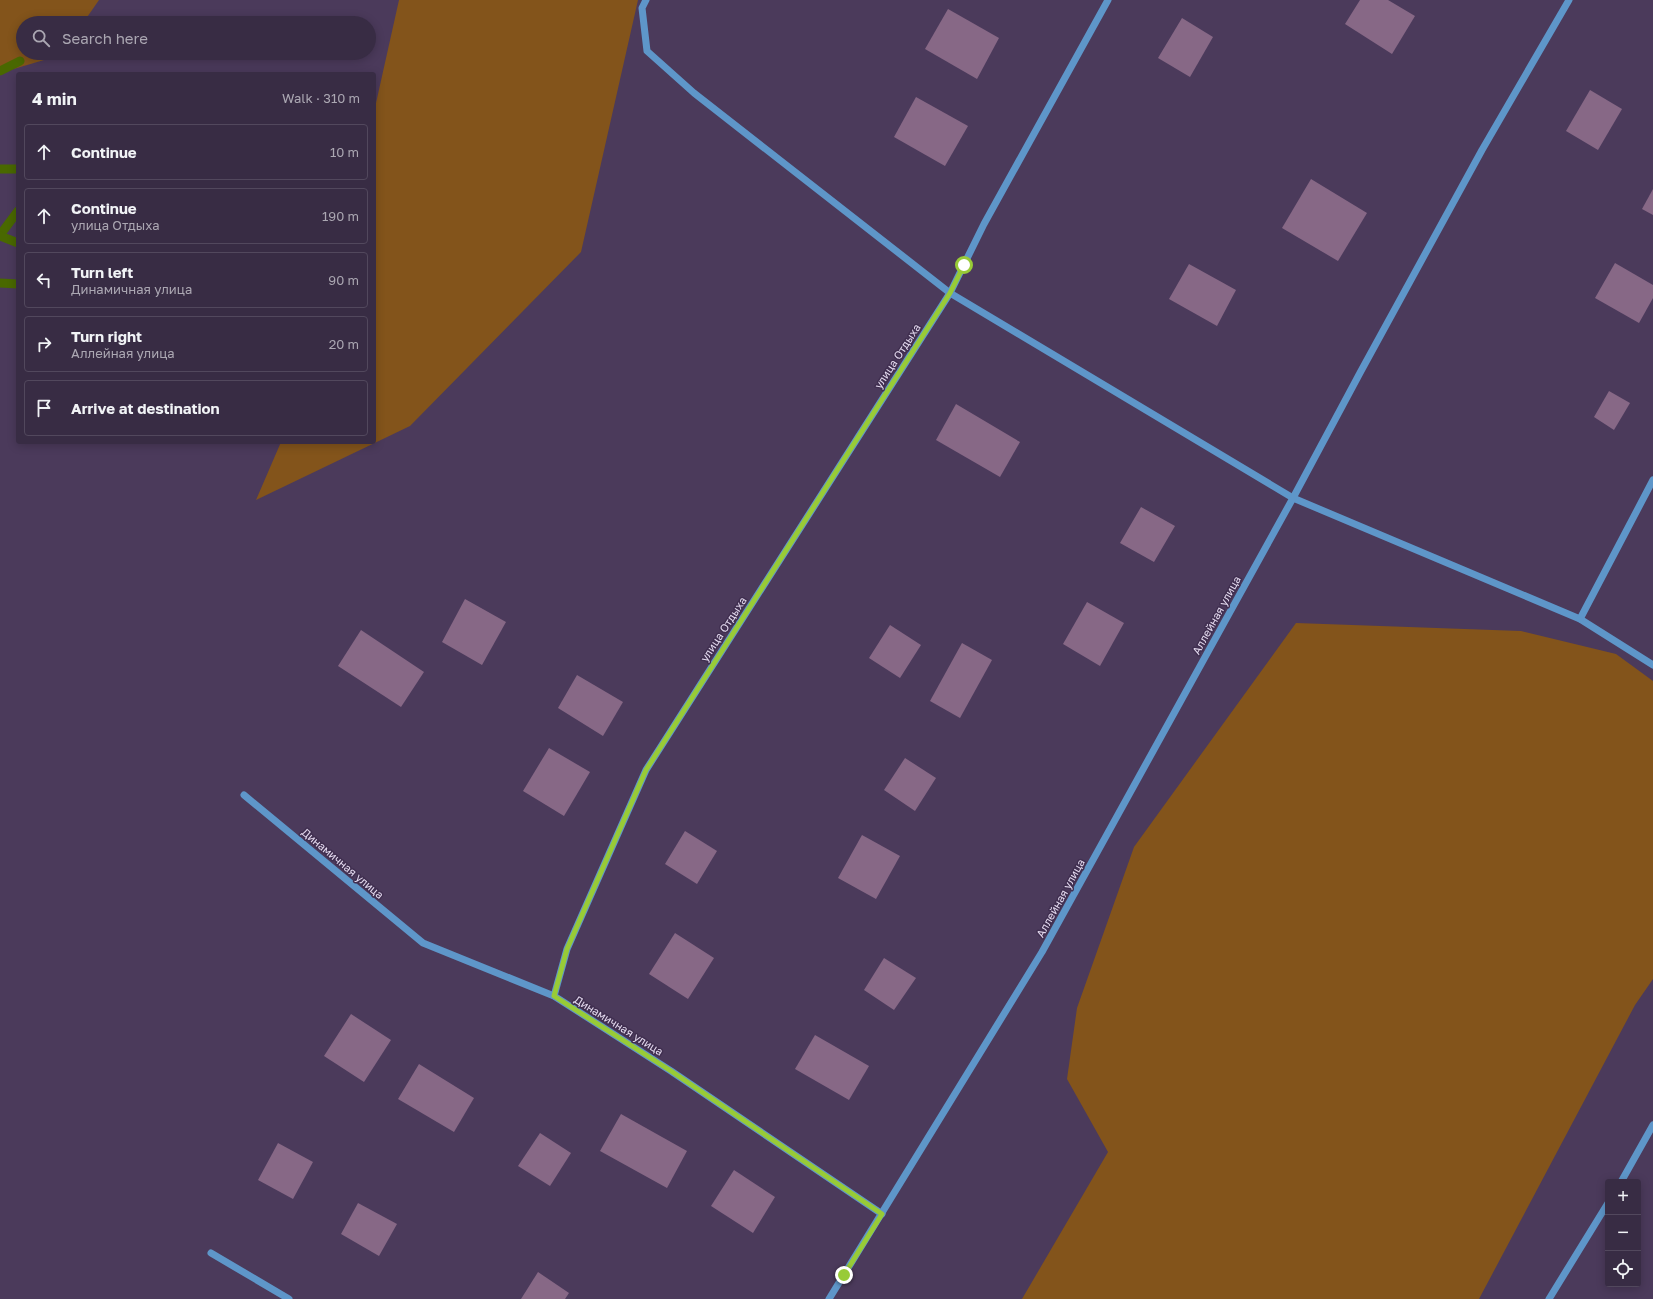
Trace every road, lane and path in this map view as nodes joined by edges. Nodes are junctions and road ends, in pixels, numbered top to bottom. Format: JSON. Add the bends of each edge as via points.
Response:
{"nodes":[{"id":1,"x":646,"y":0,"type":"edge"},
{"id":2,"x":1108,"y":0,"type":"edge"},
{"id":3,"x":1569,"y":0,"type":"edge"},
{"id":4,"x":950,"y":293,"type":"junction"},
{"id":5,"x":1653,"y":480,"type":"edge"},
{"id":6,"x":1293,"y":498,"type":"junction"},
{"id":7,"x":1580,"y":619,"type":"junction"},
{"id":8,"x":1653,"y":665,"type":"edge"},
{"id":9,"x":244,"y":795,"type":"dead end"},
{"id":10,"x":554,"y":996,"type":"junction"},
{"id":11,"x":1653,"y":1125,"type":"edge"},
{"id":12,"x":1623,"y":1179,"type":"edge"},
{"id":13,"x":1605,"y":1208,"type":"edge"},
{"id":14,"x":882,"y":1214,"type":"junction"},
{"id":15,"x":211,"y":1253,"type":"dead end"},
{"id":16,"x":289,"y":1299,"type":"edge"},
{"id":17,"x":828,"y":1299,"type":"edge"},
{"id":18,"x":1549,"y":1299,"type":"edge"}],
"edges":[{"from":1,"to":4,"type":"street","via":[[642,8],[646,51],[700,98]]},
{"from":2,"to":4,"type":"street","name":"улица Отдыха","via":[[984,224]]},
{"from":3,"to":6,"type":"street","name":"Аллейная улица","via":[[1482,150]]},
{"from":4,"to":6,"type":"street"},
{"from":4,"to":10,"type":"street","name":"улица Отдыха","via":[[646,770],[567,949]]},
{"from":5,"to":7,"type":"street"},
{"from":6,"to":7,"type":"street"},
{"from":6,"to":14,"type":"street","name":"Аллейная улица","via":[[1042,952]]},
{"from":7,"to":8,"type":"street"},
{"from":9,"to":10,"type":"street","name":"Динамичная улица","via":[[422,943]]},
{"from":10,"to":14,"type":"street","name":"Динамичная улица","via":[[671,1071]]},
{"from":11,"to":12,"type":"street"},
{"from":13,"to":18,"type":"street"},
{"from":14,"to":17,"type":"street","name":"Аллейная улица"},
{"from":15,"to":16,"type":"street"}]}
